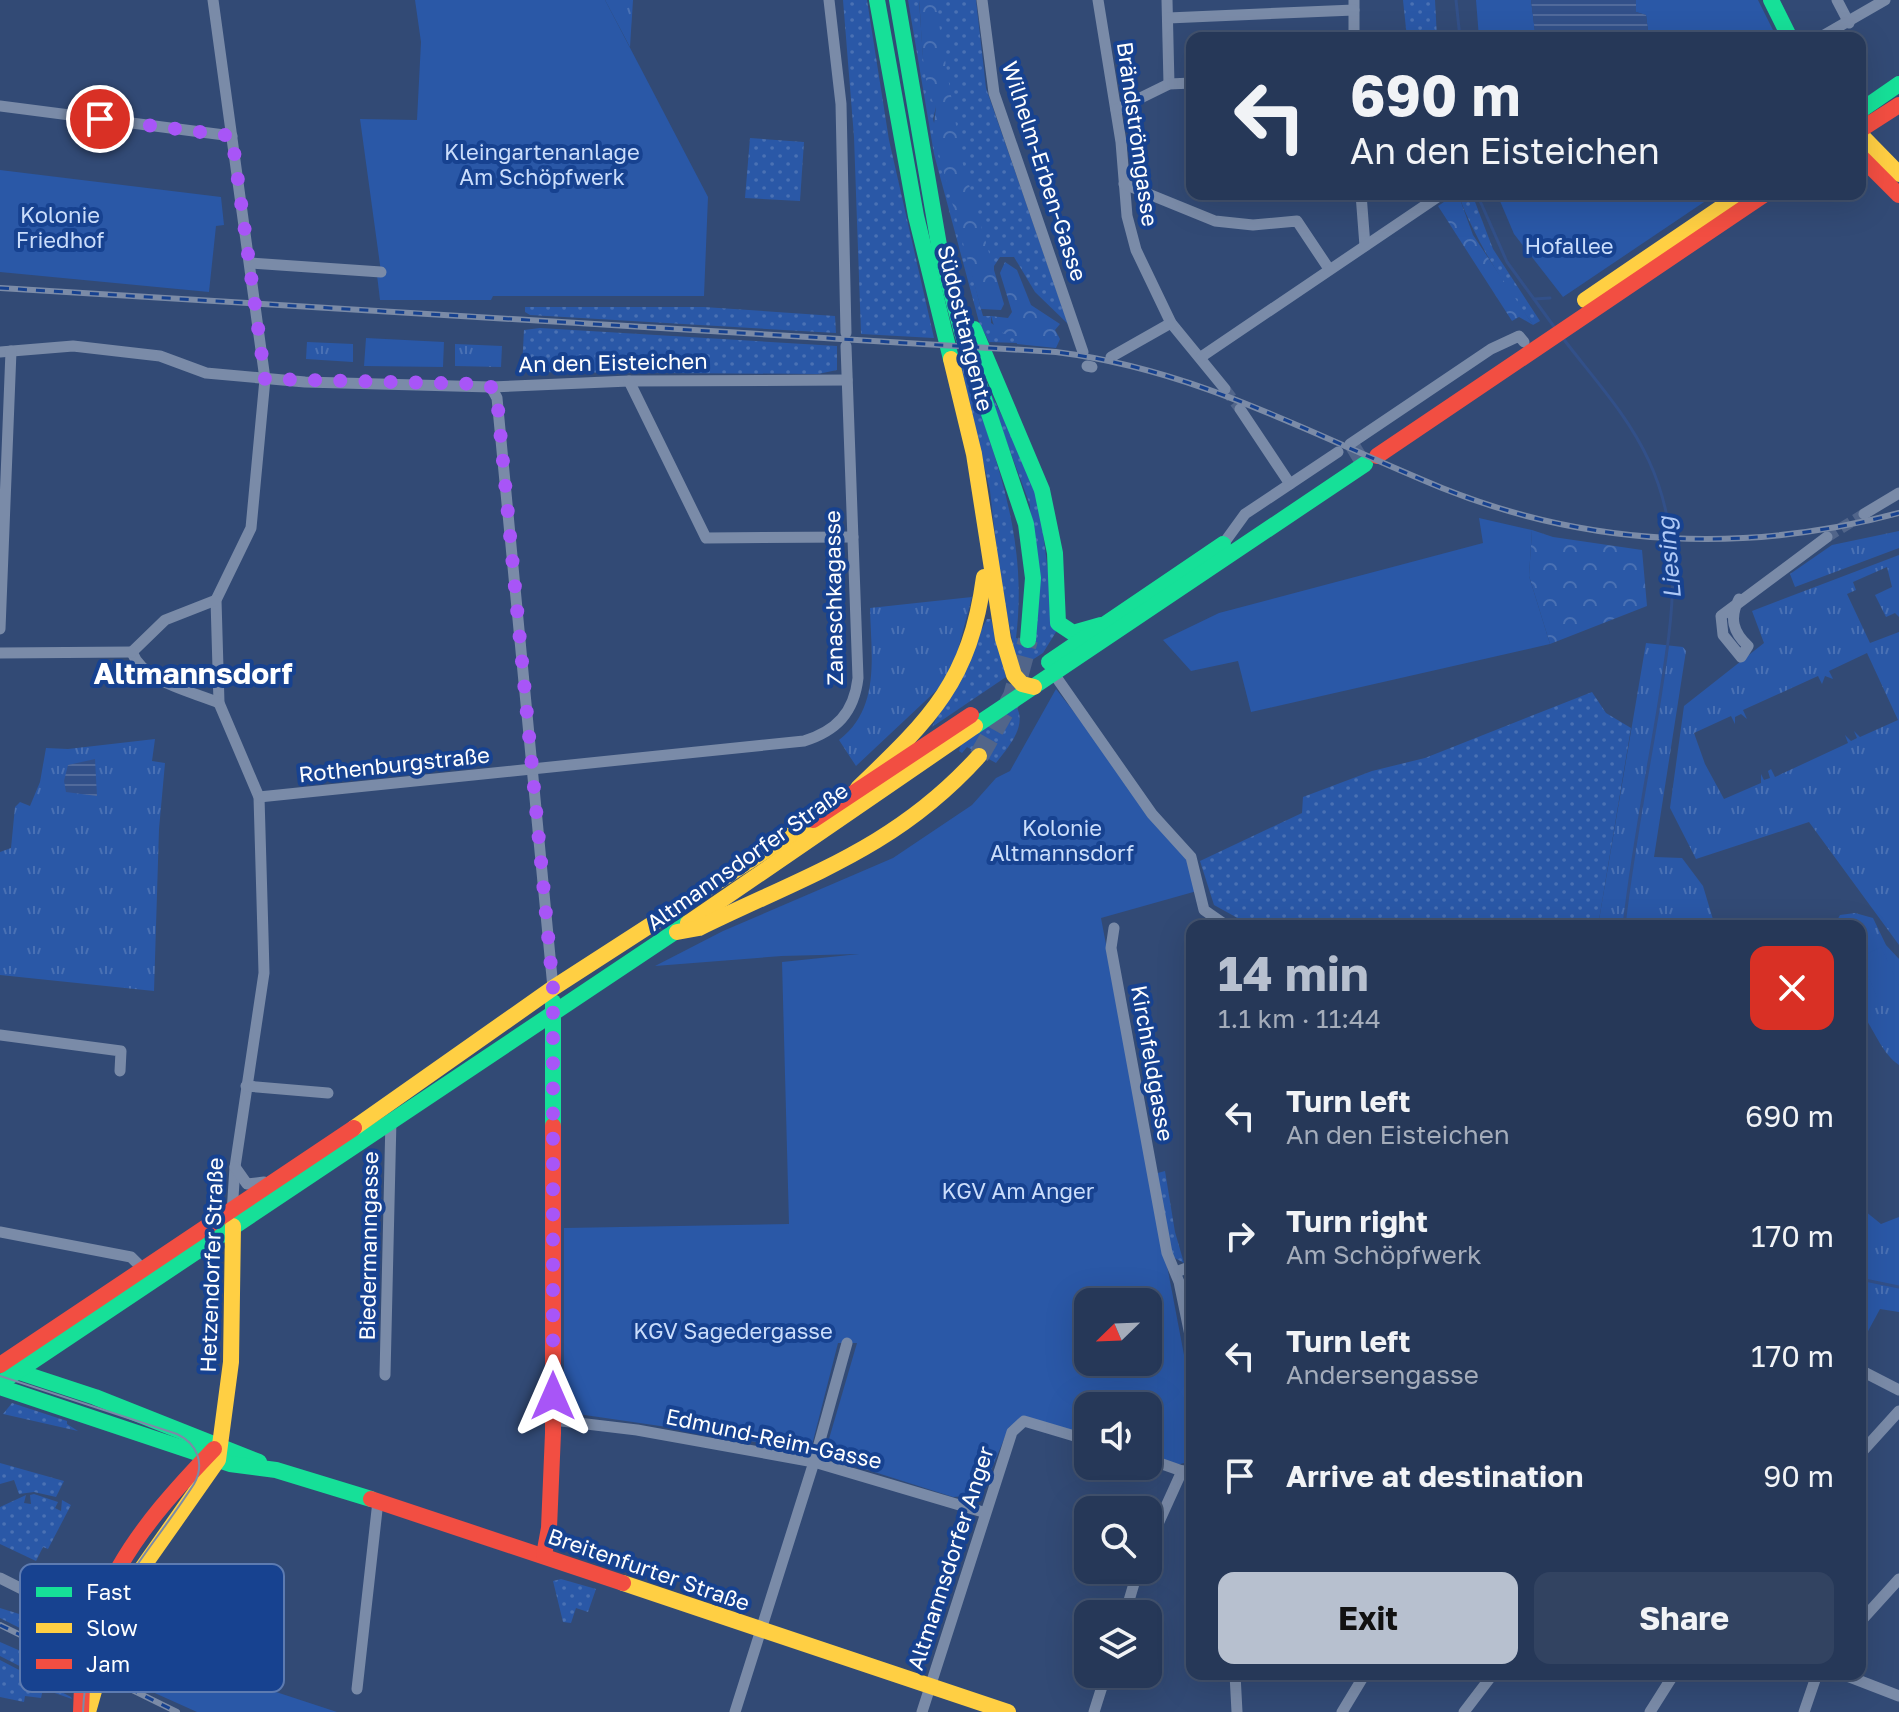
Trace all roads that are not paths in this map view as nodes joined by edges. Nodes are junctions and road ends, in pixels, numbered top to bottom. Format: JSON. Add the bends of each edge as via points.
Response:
{"nodes":[{"id":1,"x":213,"y":0,"type":"edge"},
{"id":2,"x":829,"y":0,"type":"edge"},
{"id":3,"x":877,"y":0,"type":"edge"},
{"id":4,"x":897,"y":0,"type":"edge"},
{"id":5,"x":982,"y":0,"type":"edge"},
{"id":6,"x":1098,"y":0,"type":"edge"},
{"id":7,"x":1167,"y":0,"type":"edge"},
{"id":8,"x":1771,"y":0,"type":"edge"},
{"id":9,"x":1837,"y":0,"type":"edge"},
{"id":10,"x":1885,"y":0,"type":"edge"},
{"id":11,"x":1354,"y":5,"type":"edge"},
{"id":12,"x":1168,"y":18,"type":"junction"},
{"id":13,"x":1849,"y":23,"type":"junction"},
{"id":14,"x":1354,"y":32,"type":"edge"},
{"id":15,"x":1787,"y":32,"type":"edge"},
{"id":16,"x":1831,"y":32,"type":"edge"},
{"id":17,"x":1186,"y":83,"type":"edge"},
{"id":18,"x":1169,"y":84,"type":"junction"},
{"id":19,"x":1899,"y":84,"type":"edge"},
{"id":20,"x":1899,"y":105,"type":"edge"},
{"id":21,"x":0,"y":106,"type":"edge"},
{"id":22,"x":1866,"y":107,"type":"edge"},
{"id":23,"x":1116,"y":110,"type":"junction"},
{"id":24,"x":1866,"y":128,"type":"edge"},
{"id":25,"x":232,"y":136,"type":"junction"},
{"id":26,"x":1866,"y":138,"type":"edge"},
{"id":27,"x":1866,"y":165,"type":"edge"},
{"id":28,"x":1899,"y":174,"type":"edge"},
{"id":29,"x":1124,"y":184,"type":"junction"},
{"id":30,"x":1899,"y":195,"type":"edge"},
{"id":31,"x":1361,"y":200,"type":"edge"},
{"id":32,"x":1433,"y":200,"type":"edge"},
{"id":33,"x":1733,"y":200,"type":"edge"},
{"id":34,"x":1760,"y":200,"type":"edge"},
{"id":35,"x":940,"y":236,"type":"junction"},
{"id":36,"x":1365,"y":246,"type":"junction"},
{"id":37,"x":251,"y":263,"type":"junction"},
{"id":38,"x":1329,"y":269,"type":"junction"},
{"id":39,"x":381,"y":272,"type":"dead end"},
{"id":40,"x":1571,"y":315,"type":"junction"},
{"id":41,"x":1171,"y":323,"type":"junction"},
{"id":42,"x":846,"y":333,"type":"dead end"},
{"id":43,"x":1530,"y":339,"type":"junction"},
{"id":44,"x":846,"y":346,"type":"dead end"},
{"id":45,"x":6,"y":352,"type":"edge"},
{"id":46,"x":1083,"y":352,"type":"dead end"},
{"id":47,"x":1111,"y":357,"type":"dead end"},
{"id":48,"x":1201,"y":357,"type":"junction"},
{"id":49,"x":265,"y":379,"type":"junction"},
{"id":50,"x":847,"y":380,"type":"junction"},
{"id":51,"x":629,"y":381,"type":"junction"},
{"id":52,"x":491,"y":387,"type":"junction"},
{"id":53,"x":1225,"y":389,"type":"tunnel mouth"},
{"id":54,"x":1240,"y":409,"type":"tunnel mouth"},
{"id":55,"x":1358,"y":454,"type":"junction"},
{"id":56,"x":1290,"y":484,"type":"junction"},
{"id":57,"x":1899,"y":493,"type":"edge"},
{"id":58,"x":1864,"y":514,"type":"tunnel mouth"},
{"id":59,"x":853,"y":537,"type":"junction"},
{"id":60,"x":1827,"y":537,"type":"tunnel mouth"},
{"id":61,"x":1224,"y":543,"type":"junction"},
{"id":62,"x":987,"y":553,"type":"junction"},
{"id":63,"x":1739,"y":599,"type":"junction"},
{"id":64,"x":216,"y":600,"type":"junction"},
{"id":65,"x":1101,"y":625,"type":"junction"},
{"id":66,"x":0,"y":629,"type":"edge"},
{"id":67,"x":1028,"y":640,"type":"tunnel mouth"},
{"id":68,"x":132,"y":652,"type":"junction"},
{"id":69,"x":0,"y":653,"type":"edge"},
{"id":70,"x":1054,"y":674,"type":"junction"},
{"id":71,"x":1027,"y":685,"type":"junction"},
{"id":72,"x":219,"y":703,"type":"junction"},
{"id":73,"x":979,"y":756,"type":"tunnel mouth"},
{"id":74,"x":532,"y":771,"type":"junction"},
{"id":75,"x":858,"y":788,"type":"junction"},
{"id":76,"x":259,"y":797,"type":"junction"},
{"id":77,"x":1218,"y":920,"type":"edge"},
{"id":78,"x":1114,"y":928,"type":"dead end"},
{"id":79,"x":677,"y":932,"type":"junction"},
{"id":80,"x":553,"y":988,"type":"junction"},
{"id":81,"x":553,"y":1013,"type":"junction"},
{"id":82,"x":0,"y":1035,"type":"edge"},
{"id":83,"x":120,"y":1071,"type":"dead end"},
{"id":84,"x":246,"y":1086,"type":"junction"},
{"id":85,"x":328,"y":1093,"type":"dead end"},
{"id":86,"x":391,"y":1119,"type":"junction"},
{"id":87,"x":298,"y":1166,"type":"junction"},
{"id":88,"x":235,"y":1167,"type":"junction"},
{"id":89,"x":232,"y":1218,"type":"junction"},
{"id":90,"x":0,"y":1232,"type":"edge"},
{"id":91,"x":1186,"y":1268,"type":"edge"},
{"id":92,"x":1176,"y":1272,"type":"junction"},
{"id":93,"x":148,"y":1274,"type":"junction"},
{"id":94,"x":1186,"y":1318,"type":"edge"},
{"id":95,"x":847,"y":1343,"type":"dead end"},
{"id":96,"x":5,"y":1368,"type":"edge"},
{"id":97,"x":1866,"y":1373,"type":"edge"},
{"id":98,"x":385,"y":1375,"type":"dead end"},
{"id":99,"x":0,"y":1385,"type":"edge"},
{"id":100,"x":1899,"y":1390,"type":"edge"},
{"id":101,"x":1899,"y":1411,"type":"edge"},
{"id":102,"x":553,"y":1420,"type":"junction"},
{"id":103,"x":1074,"y":1436,"type":"edge"},
{"id":104,"x":1866,"y":1447,"type":"edge"},
{"id":105,"x":202,"y":1458,"type":"junction"},
{"id":106,"x":814,"y":1462,"type":"junction"},
{"id":107,"x":1162,"y":1463,"type":"edge"},
{"id":108,"x":1186,"y":1470,"type":"edge"},
{"id":109,"x":1186,"y":1472,"type":"edge"},
{"id":110,"x":378,"y":1501,"type":"junction"},
{"id":111,"x":983,"y":1512,"type":"junction"},
{"id":112,"x":1162,"y":1519,"type":"edge"},
{"id":113,"x":544,"y":1555,"type":"junction"},
{"id":114,"x":123,"y":1564,"type":"edge"},
{"id":115,"x":143,"y":1564,"type":"edge"},
{"id":116,"x":0,"y":1578,"type":"edge"},
{"id":117,"x":1899,"y":1579,"type":"edge"},
{"id":118,"x":20,"y":1587,"type":"edge"},
{"id":119,"x":1866,"y":1615,"type":"edge"},
{"id":120,"x":759,"y":1629,"type":"junction"},
{"id":121,"x":1235,"y":1680,"type":"edge"},
{"id":122,"x":1361,"y":1680,"type":"edge"},
{"id":123,"x":1488,"y":1680,"type":"edge"},
{"id":124,"x":1670,"y":1680,"type":"edge"},
{"id":125,"x":1815,"y":1680,"type":"edge"},
{"id":126,"x":1858,"y":1680,"type":"edge"},
{"id":127,"x":931,"y":1686,"type":"junction"},
{"id":128,"x":1102,"y":1688,"type":"edge"},
{"id":129,"x":357,"y":1689,"type":"dead end"},
{"id":130,"x":81,"y":1692,"type":"edge"},
{"id":131,"x":94,"y":1692,"type":"edge"},
{"id":132,"x":1899,"y":1696,"type":"edge"},
{"id":133,"x":81,"y":1712,"type":"edge"},
{"id":134,"x":88,"y":1712,"type":"edge"},
{"id":135,"x":735,"y":1712,"type":"edge"},
{"id":136,"x":922,"y":1712,"type":"edge"},
{"id":137,"x":1008,"y":1712,"type":"edge"},
{"id":138,"x":1094,"y":1712,"type":"edge"},
{"id":139,"x":1237,"y":1712,"type":"edge"},
{"id":140,"x":1342,"y":1712,"type":"edge"},
{"id":141,"x":1464,"y":1712,"type":"edge"},
{"id":142,"x":1650,"y":1712,"type":"edge"},
{"id":143,"x":1804,"y":1712,"type":"edge"}],
"edges":[{"from":1,"to":25,"type":"street","name":"Hetzendorfer Straße"},
{"from":2,"to":42,"type":"street","via":[[841,104]]},
{"from":3,"to":62,"type":"main road","name":"Südosttangente","via":[[916,216],[974,454]]},
{"from":4,"to":35,"type":"main road","name":"Südosttangente"},
{"from":5,"to":46,"type":"street","name":"Wilhelm-Erben-Gasse","via":[[994,93]]},
{"from":6,"to":23,"type":"street","name":"Brändströmgasse"},
{"from":7,"to":12,"type":"street"},
{"from":8,"to":15,"type":"main road"},
{"from":9,"to":13,"type":"street"},
{"from":10,"to":13,"type":"street"},
{"from":11,"to":12,"type":"street"},
{"from":11,"to":14,"type":"street"},
{"from":12,"to":18,"type":"street"},
{"from":13,"to":16,"type":"street"},
{"from":17,"to":18,"type":"street"},
{"from":18,"to":23,"type":"street"},
{"from":19,"to":22,"type":"main road"},
{"from":20,"to":24,"type":"main road"},
{"from":21,"to":25,"type":"street"},
{"from":23,"to":29,"type":"street","name":"Brändströmgasse"},
{"from":25,"to":37,"type":"street","name":"Hetzendorfer Straße"},
{"from":26,"to":28,"type":"main road"},
{"from":27,"to":30,"type":"main road"},
{"from":29,"to":38,"type":"street","via":[[1215,221],[1297,221]]},
{"from":29,"to":41,"type":"street","name":"Brändströmgasse","via":[[1136,250]]},
{"from":31,"to":36,"type":"street"},
{"from":32,"to":36,"type":"street"},
{"from":33,"to":40,"type":"main road"},
{"from":34,"to":40,"type":"main road"},
{"from":35,"to":65,"type":"main road","via":[[1042,490],[1055,553],[1058,623],[1073,633]]},
{"from":35,"to":67,"type":"main road","name":"Südosttangente","via":[[959,324],[1026,524],[1033,578]]},
{"from":36,"to":38,"type":"street"},
{"from":37,"to":39,"type":"street"},
{"from":37,"to":49,"type":"street","name":"Hetzendorfer Straße"},
{"from":38,"to":48,"type":"street"},
{"from":40,"to":43,"type":"main road"},
{"from":41,"to":47,"type":"street"},
{"from":41,"to":48,"type":"street","name":"Brändströmgasse"},
{"from":43,"to":55,"type":"main road","name":"Altmannsdorfer Straße"},
{"from":43,"to":55,"type":"street","name":"Altmannsdorfer Straße","via":[[1491,349]]},
{"from":44,"to":50,"type":"street","name":"Zanaschkagasse"},
{"from":45,"to":49,"type":"street","name":"An den Eisteichen","via":[[73,346],[152,355],[197,371]]},
{"from":45,"to":66,"type":"street"},
{"from":48,"to":53,"type":"street","name":"Brändströmgasse"},
{"from":49,"to":52,"type":"street","name":"An den Eisteichen"},
{"from":49,"to":64,"type":"street","name":"Hetzendorfer Straße","via":[[251,528]]},
{"from":50,"to":51,"type":"street","name":"An den Eisteichen"},
{"from":50,"to":59,"type":"street","name":"Zanaschkagasse"},
{"from":51,"to":52,"type":"street","name":"An den Eisteichen"},
{"from":51,"to":59,"type":"street","via":[[706,538]]},
{"from":52,"to":74,"type":"street","via":[[497,398]]},
{"from":54,"to":56,"type":"street"},
{"from":55,"to":56,"type":"street","name":"Altmannsdorfer Straße"},
{"from":55,"to":61,"type":"main road","name":"Altmannsdorfer Straße"},
{"from":55,"to":70,"type":"main road","name":"Altmannsdorfer Straße","via":[[1266,527]]},
{"from":56,"to":61,"type":"street","name":"Altmannsdorfer Straße","via":[[1245,514]]},
{"from":57,"to":58,"type":"street"},
{"from":59,"to":74,"type":"street","name":"Zanaschkagasse","via":[[858,678],[852,706],[835,727],[804,741]]},
{"from":60,"to":63,"type":"street"},
{"from":61,"to":65,"type":"main road","name":"Altmannsdorfer Straße"},
{"from":62,"to":71,"type":"main road","name":"Südosttangente","via":[[1011,667]]},
{"from":62,"to":75,"type":"main road","via":[[978,626],[955,683],[924,725]]},
{"from":63,"to":63,"type":"street","via":[[1722,614],[1720,625],[1741,657],[1748,646],[1733,626]]},
{"from":64,"to":68,"type":"street","via":[[165,620]]},
{"from":64,"to":72,"type":"street","name":"Hetzendorfer Straße"},
{"from":65,"to":71,"type":"main road","name":"Altmannsdorfer Straße"},
{"from":68,"to":69,"type":"street"},
{"from":68,"to":72,"type":"street","via":[[137,665],[151,675]]},
{"from":70,"to":71,"type":"main road","name":"Altmannsdorfer Straße"},
{"from":70,"to":77,"type":"street","via":[[1152,814],[1191,857],[1204,910]]},
{"from":71,"to":75,"type":"main road","name":"Altmannsdorfer Straße"},
{"from":71,"to":79,"type":"main road","name":"Altmannsdorfer Straße"},
{"from":72,"to":76,"type":"street","name":"Hetzendorfer Straße"},
{"from":73,"to":79,"type":"main road","via":[[945,795],[880,843],[699,928]]},
{"from":74,"to":76,"type":"street","name":"Rothenburgstraße"},
{"from":74,"to":80,"type":"street"},
{"from":75,"to":80,"type":"main road","name":"Altmannsdorfer Straße"},
{"from":76,"to":84,"type":"street","name":"Hetzendorfer Straße","via":[[264,973]]},
{"from":78,"to":92,"type":"street","name":"Kirchfeldgasse","via":[[1111,948],[1167,1253]]},
{"from":79,"to":81,"type":"main road","name":"Altmannsdorfer Straße"},
{"from":80,"to":81,"type":"main road"},
{"from":80,"to":87,"type":"main road","name":"Altmannsdorfer Straße"},
{"from":81,"to":86,"type":"main road","name":"Altmannsdorfer Straße"},
{"from":81,"to":102,"type":"main road"},
{"from":82,"to":83,"type":"street","via":[[121,1051]]},
{"from":84,"to":85,"type":"street"},
{"from":84,"to":88,"type":"street","name":"Hetzendorfer Straße"},
{"from":86,"to":89,"type":"main road","name":"Altmannsdorfer Straße"},
{"from":86,"to":98,"type":"street","name":"Biedermanngasse"},
{"from":87,"to":88,"type":"street","name":"Altmannsdorfer Straße","via":[[288,1166],[255,1185],[243,1181]]},
{"from":87,"to":89,"type":"main road","name":"Altmannsdorfer Straße"},
{"from":88,"to":89,"type":"street","name":"Hetzendorfer Straße"},
{"from":89,"to":93,"type":"main road","name":"Altmannsdorfer Straße"},
{"from":89,"to":105,"type":"main road","name":"Hetzendorfer Straße","via":[[231,1362]]},
{"from":90,"to":93,"type":"street","via":[[131,1257]]},
{"from":91,"to":92,"type":"street"},
{"from":92,"to":94,"type":"street","name":"Kirchfeldgasse"},
{"from":93,"to":96,"type":"main road","name":"Altmannsdorfer Straße"},
{"from":95,"to":106,"type":"street"},
{"from":96,"to":99,"type":"main road","name":"Altmannsdorfer Straße"},
{"from":96,"to":105,"type":"main road","name":"Breitenfurter Straße","via":[[95,1397]]},
{"from":97,"to":100,"type":"street"},
{"from":99,"to":105,"type":"main road","name":"Breitenfurter Straße"},
{"from":101,"to":104,"type":"street"},
{"from":102,"to":106,"type":"street","name":"Edmund-Reim-Gasse"},
{"from":102,"to":113,"type":"main road"},
{"from":103,"to":111,"type":"street","name":"Altmannsdorfer Anger","via":[[1024,1421],[1012,1432]]},
{"from":105,"to":110,"type":"main road","name":"Breitenfurter Straße","via":[[276,1470]]},
{"from":105,"to":114,"type":"main road","name":"Hetzendorfer Straße"},
{"from":105,"to":115,"type":"main road","name":"Hetzendorfer Straße"},
{"from":106,"to":111,"type":"street","name":"Edmund-Reim-Gasse"},
{"from":106,"to":120,"type":"street"},
{"from":107,"to":108,"type":"street"},
{"from":109,"to":112,"type":"street"},
{"from":110,"to":113,"type":"main road","name":"Breitenfurter Straße"},
{"from":110,"to":129,"type":"street"},
{"from":111,"to":127,"type":"street","name":"Altmannsdorfer Anger"},
{"from":113,"to":120,"type":"main road","name":"Breitenfurter Straße"},
{"from":116,"to":118,"type":"street"},
{"from":117,"to":119,"type":"street"},
{"from":120,"to":127,"type":"main road","name":"Breitenfurter Straße"},
{"from":120,"to":135,"type":"street"},
{"from":121,"to":139,"type":"street"},
{"from":122,"to":140,"type":"street"},
{"from":123,"to":141,"type":"street"},
{"from":124,"to":142,"type":"street"},
{"from":125,"to":143,"type":"street"},
{"from":126,"to":132,"type":"street"},
{"from":127,"to":136,"type":"street","name":"Altmannsdorfer Anger"},
{"from":127,"to":137,"type":"main road","name":"Breitenfurter Straße"},
{"from":128,"to":138,"type":"street"},
{"from":130,"to":133,"type":"main road","name":"Hetzendorfer Straße"},
{"from":131,"to":134,"type":"main road","name":"Hetzendorfer Straße"}]}
